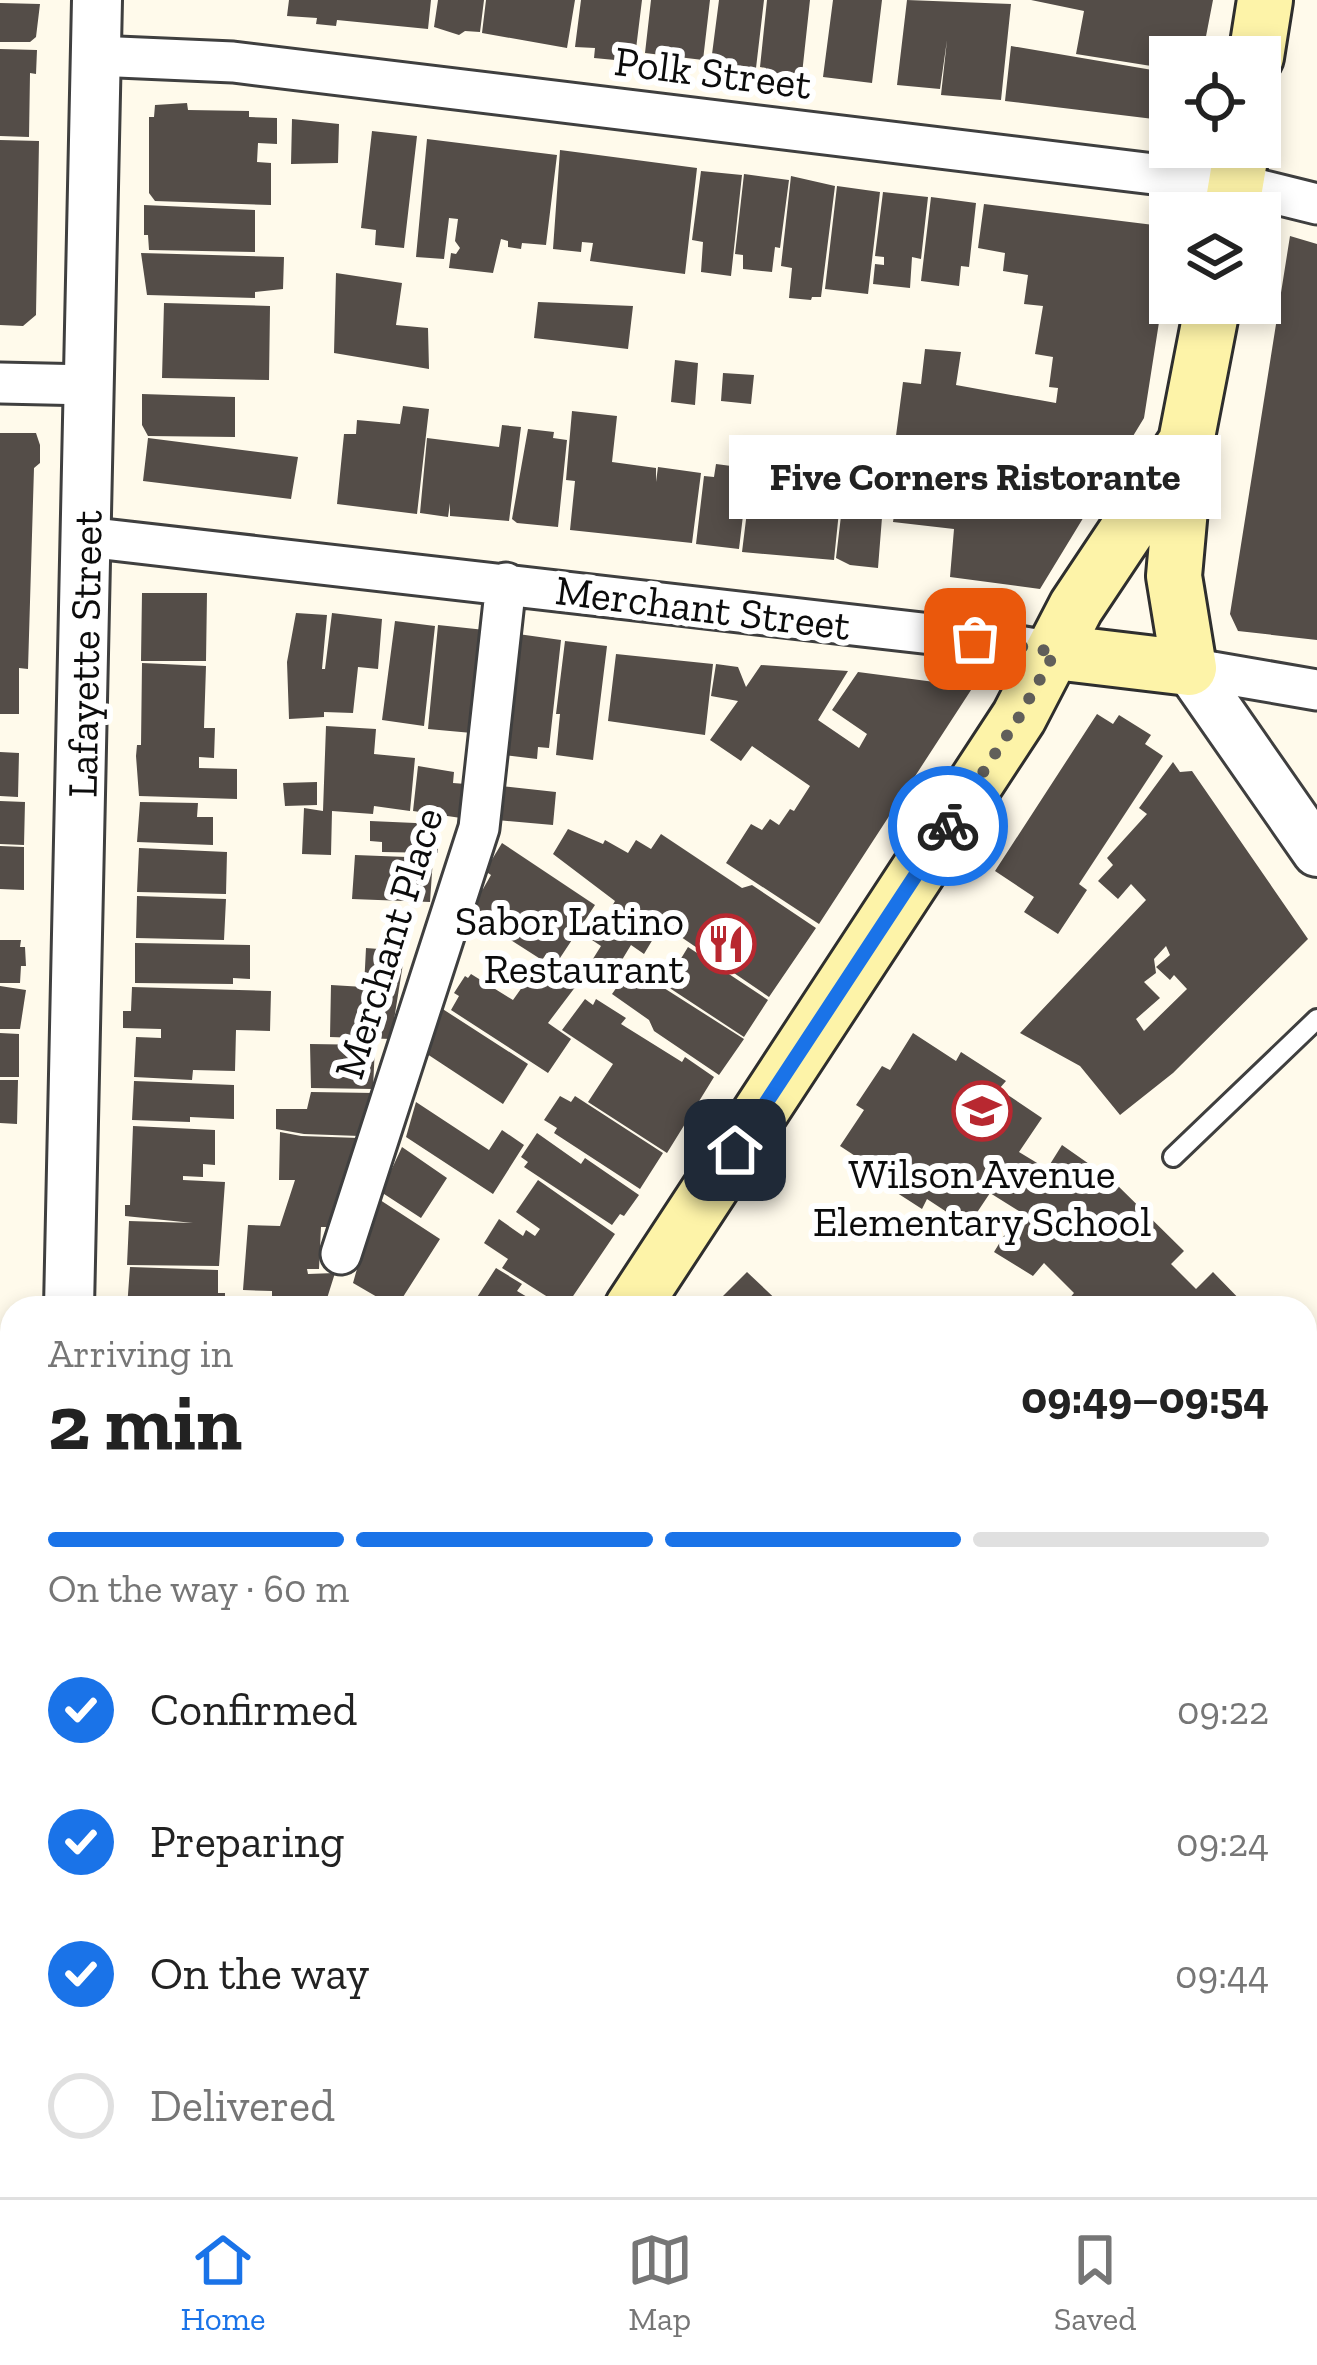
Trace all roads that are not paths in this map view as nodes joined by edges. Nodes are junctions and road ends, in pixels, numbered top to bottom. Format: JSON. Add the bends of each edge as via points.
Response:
{"nodes":[{"id":1,"x":97,"y":0,"type":"edge"},
{"id":2,"x":1265,"y":0,"type":"edge"},
{"id":3,"x":1259,"y":36,"type":"edge"},
{"id":4,"x":95,"y":56,"type":"junction"},
{"id":5,"x":1236,"y":181,"type":"edge"},
{"id":6,"x":1317,"y":204,"type":"edge"},
{"id":7,"x":1210,"y":324,"type":"edge"},
{"id":8,"x":0,"y":383,"type":"edge"},
{"id":9,"x":92,"y":385,"type":"junction"},
{"id":10,"x":1186,"y":442,"type":"junction"},
{"id":11,"x":86,"y":537,"type":"junction"},
{"id":12,"x":506,"y":583,"type":"junction"},
{"id":13,"x":1055,"y":652,"type":"junction"},
{"id":14,"x":1189,"y":668,"type":"junction"},
{"id":15,"x":1317,"y":690,"type":"edge"},
{"id":16,"x":1317,"y":852,"type":"edge"},
{"id":17,"x":1317,"y":1019,"type":"edge"},
{"id":18,"x":1173,"y":1156,"type":"dead end"},
{"id":19,"x":341,"y":1254,"type":"dead end"},
{"id":20,"x":69,"y":1296,"type":"edge"},
{"id":21,"x":640,"y":1296,"type":"edge"}],
"edges":[{"from":1,"to":4,"type":"street","name":"Lafayette Street"},
{"from":2,"to":3,"type":"main road"},
{"from":4,"to":5,"type":"street","name":"Polk Street","via":[[233,62]]},
{"from":4,"to":9,"type":"street","name":"Lafayette Street"},
{"from":5,"to":6,"type":"street","name":"Polk Street"},
{"from":7,"to":10,"type":"main road"},
{"from":8,"to":9,"type":"street"},
{"from":9,"to":11,"type":"street","name":"Lafayette Street"},
{"from":10,"to":13,"type":"main road"},
{"from":10,"to":14,"type":"main road","via":[[1174,576]]},
{"from":11,"to":12,"type":"street","name":"Merchant Street"},
{"from":11,"to":20,"type":"street","name":"Lafayette Street"},
{"from":12,"to":13,"type":"street","name":"Merchant Street"},
{"from":12,"to":19,"type":"street","name":"Merchant Place","via":[[479,828]]},
{"from":13,"to":14,"type":"main road","name":"Merchant Street"},
{"from":13,"to":21,"type":"main road"},
{"from":14,"to":15,"type":"street","name":"Merchant Street"},
{"from":14,"to":16,"type":"street"},
{"from":17,"to":18,"type":"lane"}]}
